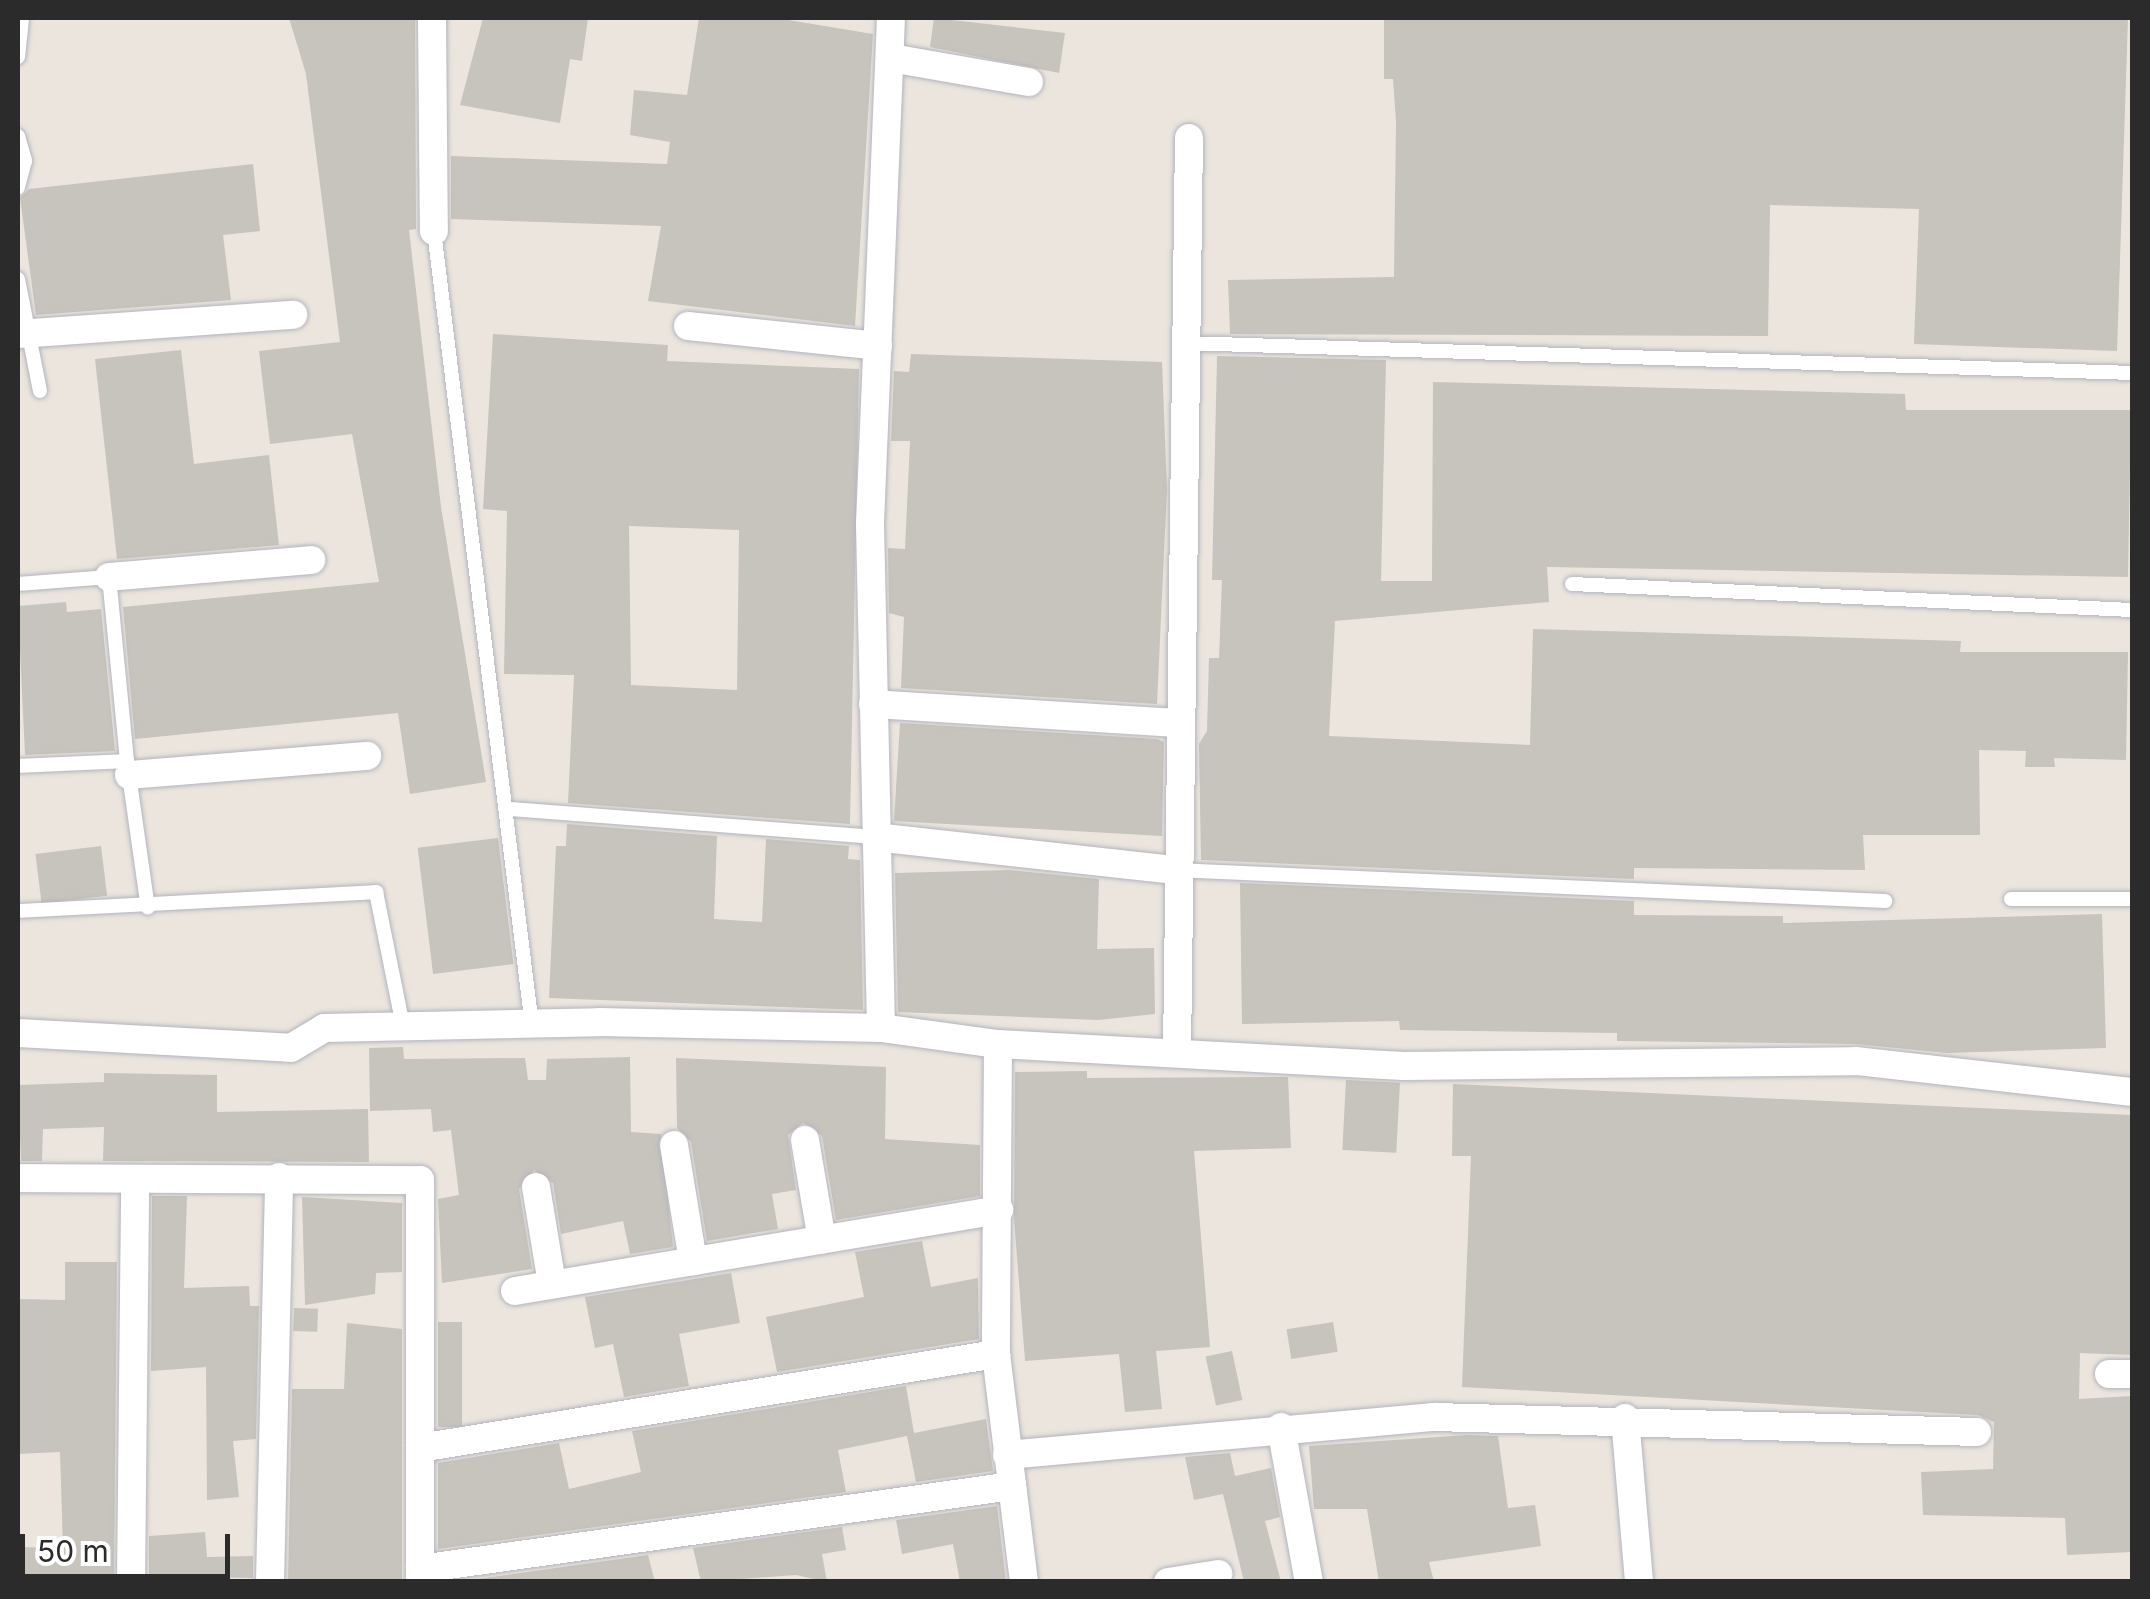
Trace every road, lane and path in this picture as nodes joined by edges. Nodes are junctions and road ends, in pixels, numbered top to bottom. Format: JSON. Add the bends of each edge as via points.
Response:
{"nodes":[{"id":1,"x":22,"y":18,"type":"edge"},
{"id":2,"x":432,"y":18,"type":"edge"},
{"id":3,"x":892,"y":18,"type":"edge"},
{"id":4,"x":18,"y":57,"type":"edge"},
{"id":5,"x":891,"y":58,"type":"junction"},
{"id":6,"x":1029,"y":82,"type":"dead end"},
{"id":7,"x":18,"y":136,"type":"edge"},
{"id":8,"x":1188,"y":138,"type":"dead end"},
{"id":9,"x":18,"y":188,"type":"edge"},
{"id":10,"x":434,"y":232,"type":"joint"},
{"id":11,"x":18,"y":279,"type":"edge"},
{"id":12,"x":292,"y":315,"type":"dead end"},
{"id":13,"x":688,"y":326,"type":"dead end"},
{"id":14,"x":23,"y":334,"type":"edge"},
{"id":15,"x":1184,"y":343,"type":"junction"},
{"id":16,"x":878,"y":346,"type":"junction"},
{"id":17,"x":2132,"y":373,"type":"edge"},
{"id":18,"x":40,"y":391,"type":"dead end"},
{"id":19,"x":312,"y":560,"type":"dead end"},
{"id":20,"x":109,"y":577,"type":"junction"},
{"id":21,"x":18,"y":584,"type":"edge"},
{"id":22,"x":1572,"y":584,"type":"dead end"},
{"id":23,"x":2132,"y":610,"type":"edge"},
{"id":24,"x":873,"y":704,"type":"junction"},
{"id":25,"x":1178,"y":723,"type":"junction"},
{"id":26,"x":367,"y":756,"type":"dead end"},
{"id":27,"x":18,"y":766,"type":"edge"},
{"id":28,"x":128,"y":768,"type":"junction"},
{"id":29,"x":511,"y":809,"type":"junction"},
{"id":30,"x":876,"y":838,"type":"junction"},
{"id":31,"x":1174,"y":870,"type":"junction"},
{"id":32,"x":2011,"y":899,"type":"dead end"},
{"id":33,"x":2132,"y":899,"type":"edge"},
{"id":34,"x":1885,"y":901,"type":"dead end"},
{"id":35,"x":148,"y":908,"type":"junction"},
{"id":36,"x":18,"y":911,"type":"edge"},
{"id":37,"x":403,"y":1026,"type":"junction"},
{"id":38,"x":532,"y":1027,"type":"junction"},
{"id":39,"x":881,"y":1028,"type":"junction"},
{"id":40,"x":18,"y":1033,"type":"edge"},
{"id":41,"x":998,"y":1044,"type":"junction"},
{"id":42,"x":1177,"y":1054,"type":"junction"},
{"id":43,"x":2132,"y":1092,"type":"edge"},
{"id":44,"x":805,"y":1140,"type":"dead end"},
{"id":45,"x":674,"y":1145,"type":"dead end"},
{"id":46,"x":280,"y":1176,"type":"junction"},
{"id":47,"x":18,"y":1178,"type":"edge"},
{"id":48,"x":135,"y":1179,"type":"junction"},
{"id":49,"x":536,"y":1188,"type":"dead end"},
{"id":50,"x":999,"y":1210,"type":"junction"},
{"id":51,"x":822,"y":1240,"type":"junction"},
{"id":52,"x":693,"y":1261,"type":"junction"},
{"id":53,"x":552,"y":1284,"type":"junction"},
{"id":54,"x":515,"y":1290,"type":"dead end"},
{"id":55,"x":996,"y":1354,"type":"junction"},
{"id":56,"x":1625,"y":1418,"type":"junction"},
{"id":57,"x":1281,"y":1427,"type":"junction"},
{"id":58,"x":1977,"y":1432,"type":"dead end"},
{"id":59,"x":420,"y":1448,"type":"junction"},
{"id":60,"x":1007,"y":1455,"type":"junction"},
{"id":61,"x":1012,"y":1486,"type":"junction"},
{"id":62,"x":1218,"y":1574,"type":"dead end"},
{"id":63,"x":420,"y":1575,"type":"edge"},
{"id":64,"x":131,"y":1582,"type":"edge"},
{"id":65,"x":270,"y":1582,"type":"edge"},
{"id":66,"x":1024,"y":1582,"type":"edge"},
{"id":67,"x":1168,"y":1582,"type":"edge"},
{"id":68,"x":1310,"y":1582,"type":"edge"},
{"id":69,"x":1640,"y":1582,"type":"edge"}],
"edges":[{"from":1,"to":4,"type":"lane"},
{"from":2,"to":10,"type":"street"},
{"from":3,"to":5,"type":"street"},
{"from":5,"to":6,"type":"street"},
{"from":5,"to":16,"type":"street"},
{"from":7,"to":9,"type":"lane","via":[[25,161]]},
{"from":8,"to":15,"type":"street"},
{"from":10,"to":29,"type":"lane"},
{"from":11,"to":14,"type":"lane"},
{"from":12,"to":14,"type":"street"},
{"from":13,"to":16,"type":"street"},
{"from":14,"to":18,"type":"lane"},
{"from":15,"to":17,"type":"lane"},
{"from":15,"to":25,"type":"street"},
{"from":16,"to":24,"type":"street"},
{"from":19,"to":20,"type":"street"},
{"from":20,"to":21,"type":"lane"},
{"from":20,"to":28,"type":"lane"},
{"from":22,"to":23,"type":"lane"},
{"from":24,"to":25,"type":"street"},
{"from":24,"to":30,"type":"street"},
{"from":25,"to":31,"type":"street"},
{"from":26,"to":28,"type":"street"},
{"from":27,"to":28,"type":"lane"},
{"from":28,"to":35,"type":"lane"},
{"from":29,"to":30,"type":"lane"},
{"from":29,"to":38,"type":"lane"},
{"from":30,"to":31,"type":"street"},
{"from":30,"to":39,"type":"street"},
{"from":31,"to":34,"type":"lane"},
{"from":31,"to":42,"type":"street"},
{"from":32,"to":33,"type":"lane"},
{"from":35,"to":36,"type":"lane"},
{"from":35,"to":37,"type":"lane","via":[[376,892]]},
{"from":37,"to":38,"type":"street"},
{"from":37,"to":40,"type":"street","via":[[324,1028],[292,1048]]},
{"from":38,"to":39,"type":"street"},
{"from":39,"to":41,"type":"street"},
{"from":41,"to":42,"type":"street"},
{"from":41,"to":50,"type":"street"},
{"from":42,"to":43,"type":"street","via":[[1403,1066],[1856,1061]]},
{"from":44,"to":51,"type":"street"},
{"from":45,"to":52,"type":"street"},
{"from":46,"to":48,"type":"street"},
{"from":46,"to":59,"type":"street","via":[[420,1180]]},
{"from":46,"to":65,"type":"street"},
{"from":47,"to":48,"type":"street"},
{"from":48,"to":64,"type":"street"},
{"from":49,"to":53,"type":"street"},
{"from":50,"to":51,"type":"street"},
{"from":50,"to":55,"type":"street"},
{"from":51,"to":52,"type":"street"},
{"from":52,"to":53,"type":"street"},
{"from":53,"to":54,"type":"street"},
{"from":55,"to":59,"type":"street"},
{"from":55,"to":60,"type":"street"},
{"from":56,"to":57,"type":"street"},
{"from":56,"to":58,"type":"street"},
{"from":56,"to":69,"type":"street"},
{"from":57,"to":60,"type":"street"},
{"from":57,"to":68,"type":"street"},
{"from":59,"to":63,"type":"street"},
{"from":60,"to":61,"type":"street"},
{"from":61,"to":63,"type":"street"},
{"from":61,"to":66,"type":"street"},
{"from":62,"to":67,"type":"street"}]}
